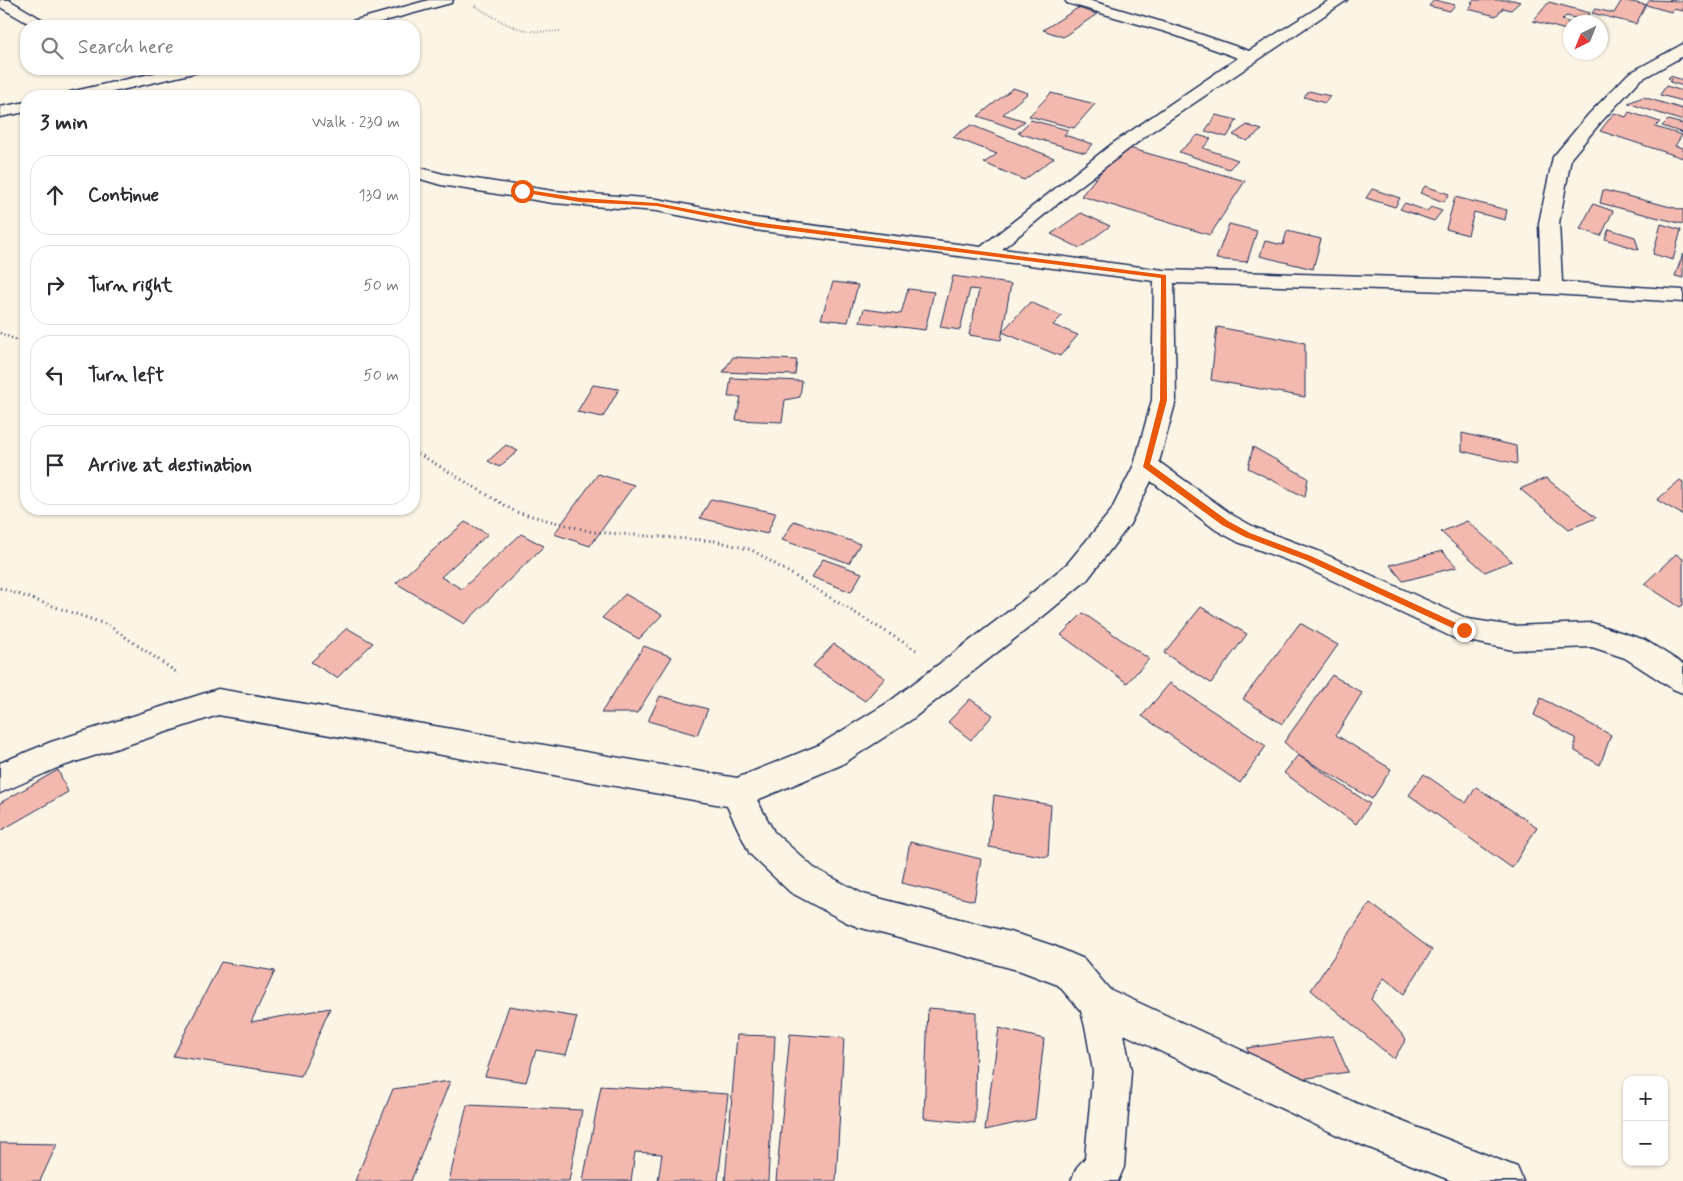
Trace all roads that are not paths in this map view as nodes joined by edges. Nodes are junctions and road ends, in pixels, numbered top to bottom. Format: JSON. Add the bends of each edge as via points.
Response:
{"nodes":[{"id":1,"x":33,"y":0,"type":"edge"},
{"id":2,"x":446,"y":0,"type":"edge"},
{"id":3,"x":1072,"y":0,"type":"edge"},
{"id":4,"x":1340,"y":0,"type":"edge"},
{"id":5,"x":4,"y":4,"type":"edge"},
{"id":6,"x":32,"y":20,"type":"edge"},
{"id":7,"x":372,"y":20,"type":"edge"},
{"id":8,"x":1683,"y":49,"type":"edge"},
{"id":9,"x":1252,"y":56,"type":"junction"},
{"id":10,"x":126,"y":75,"type":"edge"},
{"id":11,"x":169,"y":75,"type":"edge"},
{"id":12,"x":138,"y":83,"type":"junction"},
{"id":13,"x":105,"y":90,"type":"edge"},
{"id":14,"x":20,"y":107,"type":"edge"},
{"id":15,"x":0,"y":112,"type":"edge"},
{"id":16,"x":420,"y":173,"type":"edge"},
{"id":17,"x":986,"y":253,"type":"junction"},
{"id":18,"x":1164,"y":276,"type":"junction"},
{"id":19,"x":1552,"y":288,"type":"junction"},
{"id":20,"x":1683,"y":296,"type":"edge"},
{"id":21,"x":1146,"y":465,"type":"junction"},
{"id":22,"x":1683,"y":680,"type":"edge"},
{"id":23,"x":0,"y":778,"type":"edge"},
{"id":24,"x":737,"y":792,"type":"junction"},
{"id":25,"x":1096,"y":1002,"type":"junction"},
{"id":26,"x":1091,"y":1181,"type":"edge"},
{"id":27,"x":1503,"y":1181,"type":"edge"}],
"edges":[{"from":1,"to":5,"type":"street"},
{"from":2,"to":7,"type":"street"},
{"from":3,"to":9,"type":"street"},
{"from":4,"to":9,"type":"street"},
{"from":5,"to":6,"type":"street"},
{"from":8,"to":19,"type":"street","via":[[1634,77],[1562,158],[1549,223]]},
{"from":9,"to":17,"type":"street","via":[[1139,132]]},
{"from":10,"to":12,"type":"street"},
{"from":11,"to":12,"type":"street"},
{"from":12,"to":13,"type":"street"},
{"from":14,"to":15,"type":"street"},
{"from":16,"to":17,"type":"street","via":[[553,197],[657,205],[755,224]]},
{"from":17,"to":18,"type":"street"},
{"from":18,"to":19,"type":"street"},
{"from":18,"to":21,"type":"street","via":[[1164,400]]},
{"from":19,"to":20,"type":"street"},
{"from":21,"to":22,"type":"street","via":[[1225,523],[1247,535],[1309,558],[1464,630],[1513,638],[1592,635],[1635,649]]},
{"from":21,"to":24,"type":"street","via":[[1121,517],[1077,572],[1031,610],[900,712],[830,755]]},
{"from":23,"to":24,"type":"street","via":[[51,756],[218,702]]},
{"from":24,"to":25,"type":"street","via":[[762,843],[802,880],[858,910],[1054,964],[1070,972]]},
{"from":25,"to":26,"type":"street","via":[[1112,1070],[1104,1167]]},
{"from":25,"to":27,"type":"street","via":[[1349,1120]]}]}
